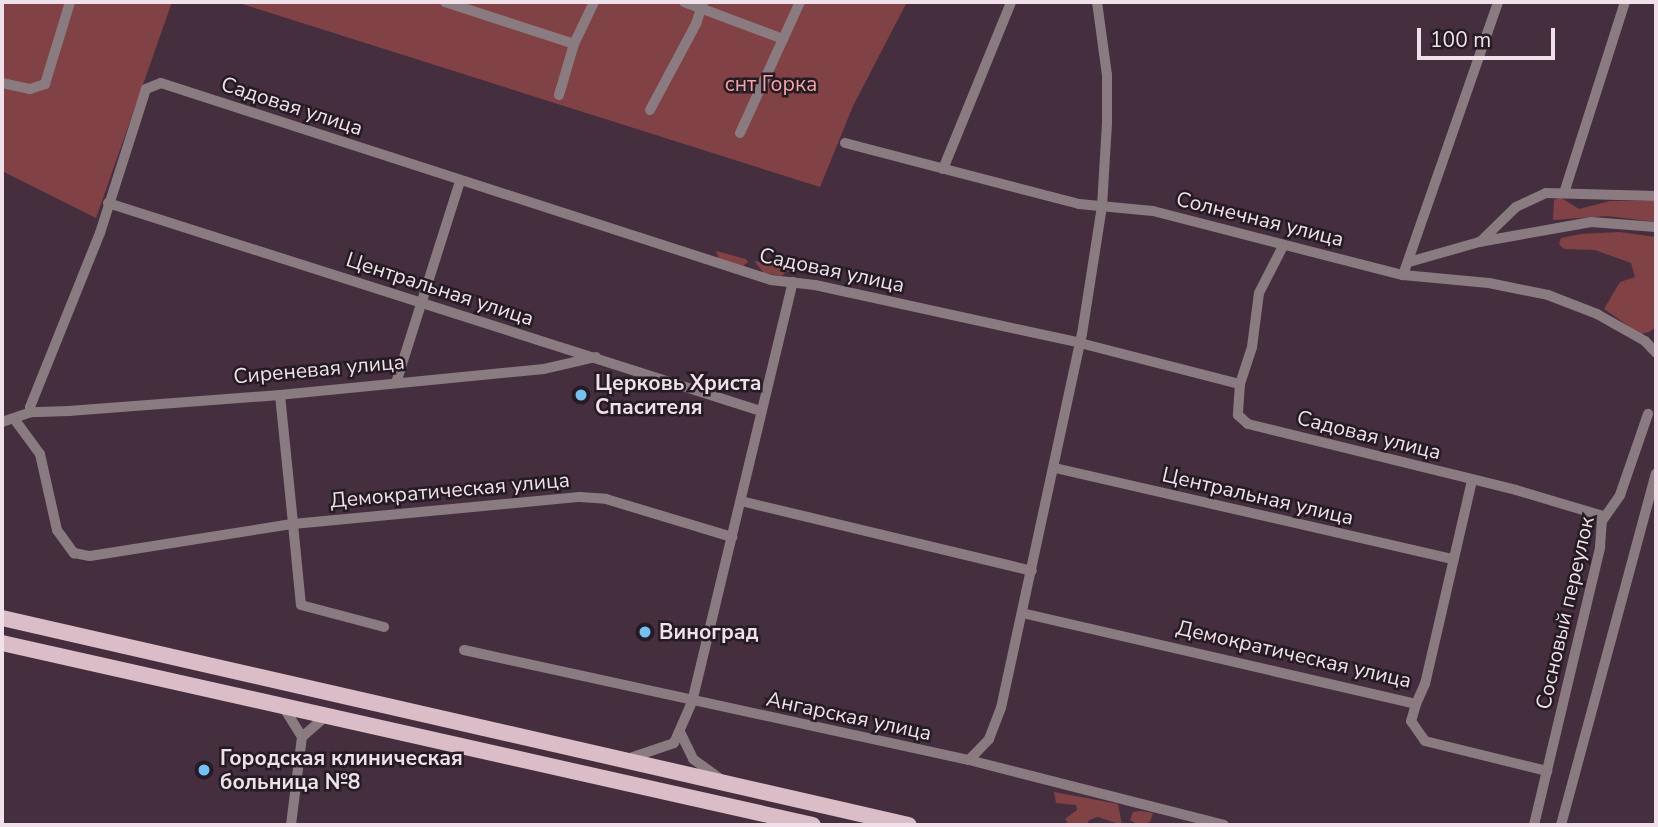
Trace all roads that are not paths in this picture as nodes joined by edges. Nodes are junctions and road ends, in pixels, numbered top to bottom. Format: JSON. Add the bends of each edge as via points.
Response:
{"nodes":[{"id":1,"x":70,"y":2,"type":"edge"},
{"id":2,"x":445,"y":2,"type":"edge"},
{"id":3,"x":594,"y":2,"type":"edge"},
{"id":4,"x":684,"y":2,"type":"edge"},
{"id":5,"x":800,"y":2,"type":"edge"},
{"id":6,"x":1011,"y":2,"type":"edge"},
{"id":7,"x":1097,"y":2,"type":"edge"},
{"id":8,"x":1498,"y":2,"type":"edge"},
{"id":9,"x":1625,"y":2,"type":"edge"},
{"id":10,"x":701,"y":6,"type":"edge"},
{"id":11,"x":783,"y":39,"type":"junction"},
{"id":12,"x":574,"y":44,"type":"junction"},
{"id":13,"x":2,"y":83,"type":"edge"},
{"id":14,"x":559,"y":95,"type":"dead end"},
{"id":15,"x":650,"y":110,"type":"dead end"},
{"id":16,"x":740,"y":133,"type":"dead end"},
{"id":17,"x":845,"y":143,"type":"dead end"},
{"id":18,"x":943,"y":169,"type":"junction"},
{"id":19,"x":460,"y":181,"type":"junction"},
{"id":20,"x":1565,"y":190,"type":"junction"},
{"id":21,"x":1656,"y":196,"type":"edge"},
{"id":22,"x":108,"y":203,"type":"junction"},
{"id":23,"x":1102,"y":207,"type":"junction"},
{"id":24,"x":1656,"y":227,"type":"edge"},
{"id":25,"x":1479,"y":242,"type":"junction"},
{"id":26,"x":1283,"y":246,"type":"junction"},
{"id":27,"x":1409,"y":262,"type":"junction"},
{"id":28,"x":1403,"y":275,"type":"junction"},
{"id":29,"x":793,"y":282,"type":"junction"},
{"id":30,"x":418,"y":301,"type":"junction"},
{"id":31,"x":1080,"y":343,"type":"junction"},
{"id":32,"x":1656,"y":353,"type":"edge"},
{"id":33,"x":596,"y":357,"type":"junction"},
{"id":34,"x":396,"y":383,"type":"junction"},
{"id":35,"x":1240,"y":384,"type":"junction"},
{"id":36,"x":280,"y":395,"type":"junction"},
{"id":37,"x":761,"y":411,"type":"junction"},
{"id":38,"x":31,"y":412,"type":"junction"},
{"id":39,"x":1648,"y":414,"type":"dead end"},
{"id":40,"x":15,"y":420,"type":"junction"},
{"id":41,"x":2,"y":422,"type":"edge"},
{"id":42,"x":1055,"y":468,"type":"junction"},
{"id":43,"x":1656,"y":474,"type":"edge"},
{"id":44,"x":1472,"y":481,"type":"junction"},
{"id":45,"x":741,"y":501,"type":"junction"},
{"id":46,"x":1603,"y":516,"type":"junction"},
{"id":47,"x":293,"y":524,"type":"junction"},
{"id":48,"x":732,"y":537,"type":"junction"},
{"id":49,"x":1453,"y":559,"type":"junction"},
{"id":50,"x":1032,"y":571,"type":"junction"},
{"id":51,"x":1022,"y":613,"type":"junction"},
{"id":52,"x":2,"y":618,"type":"edge"},
{"id":53,"x":384,"y":626,"type":"dead end"},
{"id":54,"x":2,"y":643,"type":"edge"},
{"id":55,"x":464,"y":650,"type":"dead end"},
{"id":56,"x":692,"y":702,"type":"junction"},
{"id":57,"x":1416,"y":704,"type":"junction"},
{"id":58,"x":281,"y":706,"type":"junction"},
{"id":59,"x":328,"y":715,"type":"junction"},
{"id":60,"x":681,"y":734,"type":"junction"},
{"id":61,"x":302,"y":737,"type":"junction"},
{"id":62,"x":623,"y":760,"type":"junction"},
{"id":63,"x":969,"y":760,"type":"junction"},
{"id":64,"x":1547,"y":771,"type":"junction"},
{"id":65,"x":728,"y":783,"type":"junction"},
{"id":66,"x":291,"y":825,"type":"edge"},
{"id":67,"x":813,"y":825,"type":"edge"},
{"id":68,"x":909,"y":825,"type":"edge"},
{"id":69,"x":1224,"y":825,"type":"edge"},
{"id":70,"x":1534,"y":825,"type":"edge"},
{"id":71,"x":1561,"y":825,"type":"edge"}],
"edges":[{"from":1,"to":13,"type":"street","via":[[44,84],[30,89]]},
{"from":2,"to":12,"type":"street"},
{"from":3,"to":12,"type":"street"},
{"from":4,"to":10,"type":"street"},
{"from":5,"to":11,"type":"street"},
{"from":6,"to":18,"type":"street"},
{"from":7,"to":23,"type":"street","via":[[1107,75]]},
{"from":8,"to":27,"type":"street"},
{"from":9,"to":20,"type":"street"},
{"from":10,"to":11,"type":"street"},
{"from":10,"to":15,"type":"street"},
{"from":11,"to":16,"type":"street"},
{"from":12,"to":14,"type":"street"},
{"from":17,"to":18,"type":"street","name":"Солнечная улица"},
{"from":18,"to":23,"type":"street","name":"Солнечная улица"},
{"from":19,"to":22,"type":"street","name":"Садовая улица","via":[[159,83],[146,89]]},
{"from":19,"to":29,"type":"street","name":"Садовая улица","via":[[761,277]]},
{"from":19,"to":30,"type":"street"},
{"from":20,"to":21,"type":"street"},
{"from":20,"to":25,"type":"street","via":[[1526,200]]},
{"from":22,"to":30,"type":"street","name":"Центральная улица"},
{"from":22,"to":38,"type":"street","name":"Садовая улица","via":[[81,281],[34,388]]},
{"from":23,"to":26,"type":"street","name":"Солнечная улица","via":[[1153,211]]},
{"from":23,"to":31,"type":"street"},
{"from":24,"to":25,"type":"street","via":[[1591,222]]},
{"from":25,"to":27,"type":"street"},
{"from":26,"to":28,"type":"street","name":"Солнечная улица"},
{"from":26,"to":35,"type":"street","via":[[1259,293],[1252,347]]},
{"from":27,"to":28,"type":"street"},
{"from":28,"to":32,"type":"street","name":"Солнечная улица","via":[[1489,283],[1548,295],[1597,314],[1645,341]]},
{"from":29,"to":31,"type":"street","name":"Садовая улица"},
{"from":29,"to":37,"type":"street"},
{"from":30,"to":33,"type":"street","name":"Центральная улица"},
{"from":30,"to":34,"type":"street"},
{"from":31,"to":35,"type":"street","name":"Садовая улица"},
{"from":31,"to":42,"type":"street"},
{"from":33,"to":34,"type":"street","name":"Сиреневая улица","via":[[544,369]]},
{"from":33,"to":37,"type":"street","name":"Центральная улица"},
{"from":34,"to":36,"type":"street","name":"Сиреневая улица"},
{"from":35,"to":44,"type":"street","name":"Садовая улица","via":[[1238,415],[1248,424]]},
{"from":36,"to":38,"type":"street","name":"Сиреневая улица"},
{"from":36,"to":47,"type":"street"},
{"from":37,"to":45,"type":"street"},
{"from":38,"to":40,"type":"street"},
{"from":39,"to":46,"type":"street","name":"Сосновый переулок","via":[[1620,495]]},
{"from":40,"to":41,"type":"street"},
{"from":40,"to":47,"type":"street","name":"Демократическая улица","via":[[45,468],[60,538],[78,554]]},
{"from":42,"to":49,"type":"street","name":"Центральная улица"},
{"from":42,"to":50,"type":"street"},
{"from":43,"to":71,"type":"street"},
{"from":44,"to":46,"type":"street","name":"Садовая улица"},
{"from":44,"to":49,"type":"street","name":"Демократическая улица"},
{"from":45,"to":48,"type":"street"},
{"from":45,"to":50,"type":"street"},
{"from":46,"to":64,"type":"street","name":"Сосновый переулок"},
{"from":47,"to":48,"type":"street","name":"Демократическая улица","via":[[576,497],[606,499]]},
{"from":47,"to":53,"type":"street","via":[[301,605]]},
{"from":48,"to":56,"type":"street"},
{"from":49,"to":57,"type":"street","name":"Демократическая улица","via":[[1425,684]]},
{"from":50,"to":51,"type":"street"},
{"from":51,"to":57,"type":"street","name":"Демократическая улица"},
{"from":51,"to":63,"type":"street","via":[[994,729]]},
{"from":52,"to":62,"type":"main road"},
{"from":54,"to":58,"type":"main road"},
{"from":55,"to":56,"type":"street","name":"Ангарская улица"},
{"from":56,"to":60,"type":"street"},
{"from":56,"to":63,"type":"street","name":"Ангарская улица"},
{"from":57,"to":64,"type":"street","via":[[1411,721],[1425,741]]},
{"from":58,"to":59,"type":"main road"},
{"from":58,"to":61,"type":"street","via":[[292,714]]},
{"from":59,"to":61,"type":"street"},
{"from":59,"to":67,"type":"main road"},
{"from":60,"to":62,"type":"street","via":[[664,748]]},
{"from":60,"to":65,"type":"street","via":[[693,759]]},
{"from":61,"to":66,"type":"street"},
{"from":62,"to":65,"type":"main road"},
{"from":63,"to":69,"type":"street","name":"Ангарская улица"},
{"from":64,"to":70,"type":"street","name":"Сосновый переулок"},
{"from":65,"to":68,"type":"main road"}]}
